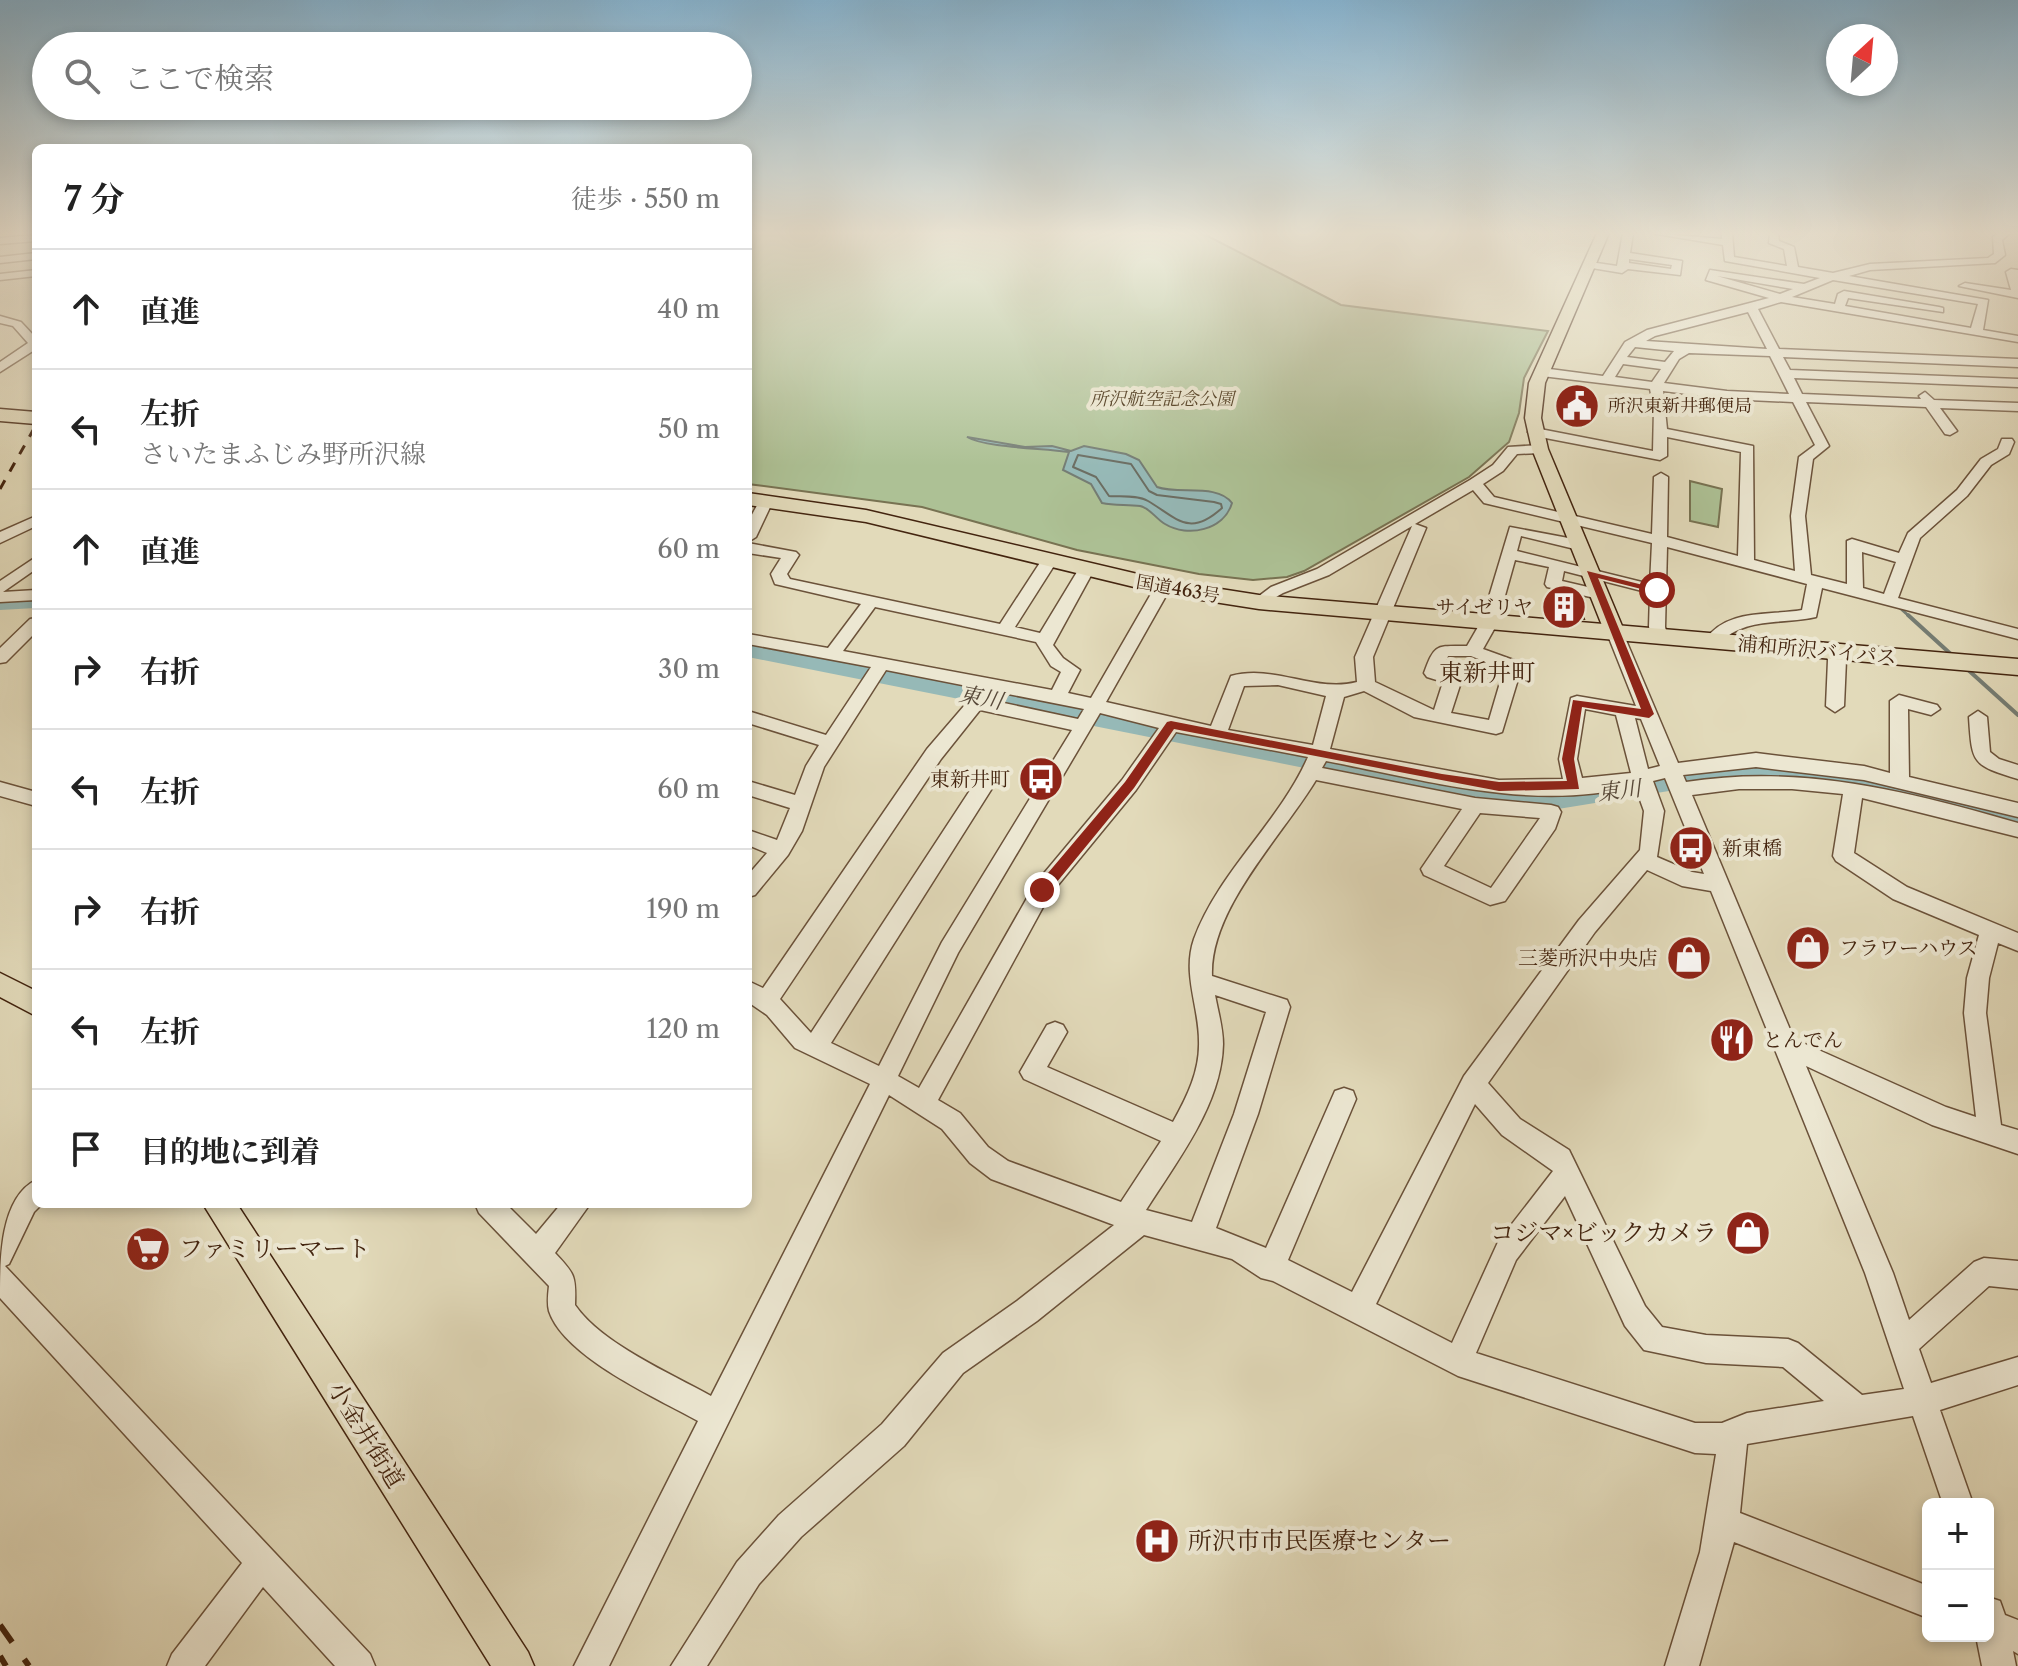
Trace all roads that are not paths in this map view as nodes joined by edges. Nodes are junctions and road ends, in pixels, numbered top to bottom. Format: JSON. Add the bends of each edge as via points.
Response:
{"nodes":[{"id":1,"x":1939,"y":310,"type":"edge"},
{"id":2,"x":1569,"y":311,"type":"edge"},
{"id":3,"x":1741,"y":311,"type":"edge"},
{"id":4,"x":1753,"y":311,"type":"edge"},
{"id":5,"x":1856,"y":311,"type":"edge"},
{"id":6,"x":1982,"y":311,"type":"edge"},
{"id":7,"x":0,"y":319,"type":"edge"},
{"id":8,"x":1934,"y":323,"type":"junction"},
{"id":9,"x":1976,"y":332,"type":"junction"},
{"id":10,"x":32,"y":340,"type":"edge"},
{"id":11,"x":2017,"y":342,"type":"edge"},
{"id":12,"x":1634,"y":343,"type":"junction"},
{"id":13,"x":32,"y":345,"type":"edge"},
{"id":14,"x":1686,"y":349,"type":"junction"},
{"id":15,"x":1775,"y":353,"type":"junction"},
{"id":16,"x":1900,"y":359,"type":"junction"},
{"id":17,"x":1620,"y":360,"type":"junction"},
{"id":18,"x":2015,"y":363,"type":"edge"},
{"id":19,"x":1669,"y":366,"type":"junction"},
{"id":20,"x":0,"y":368,"type":"edge"},
{"id":21,"x":1542,"y":372,"type":"junction"},
{"id":22,"x":1786,"y":374,"type":"junction"},
{"id":23,"x":1914,"y":379,"type":"junction"},
{"id":24,"x":1607,"y":380,"type":"junction"},
{"id":25,"x":2018,"y":383,"type":"edge"},
{"id":26,"x":1656,"y":386,"type":"junction"},
{"id":27,"x":1798,"y":398,"type":"junction"},
{"id":28,"x":1930,"y":403,"type":"junction"},
{"id":29,"x":2018,"y":407,"type":"edge"},
{"id":30,"x":0,"y":415,"type":"edge"},
{"id":31,"x":32,"y":418,"type":"edge"},
{"id":32,"x":1950,"y":431,"type":"dead end"},
{"id":33,"x":1662,"y":432,"type":"junction"},
{"id":34,"x":1538,"y":441,"type":"junction"},
{"id":35,"x":2007,"y":442,"type":"dead end"},
{"id":36,"x":1661,"y":477,"type":"dead end"},
{"id":37,"x":1475,"y":483,"type":"junction"},
{"id":38,"x":757,"y":500,"type":"edge"},
{"id":39,"x":1568,"y":518,"type":"junction"},
{"id":40,"x":752,"y":521,"type":"edge"},
{"id":41,"x":32,"y":522,"type":"edge"},
{"id":42,"x":1418,"y":528,"type":"dead end"},
{"id":43,"x":0,"y":538,"type":"edge"},
{"id":44,"x":1659,"y":540,"type":"junction"},
{"id":45,"x":1579,"y":545,"type":"junction"},
{"id":46,"x":752,"y":549,"type":"edge"},
{"id":47,"x":1510,"y":554,"type":"junction"},
{"id":48,"x":1904,"y":559,"type":"junction"},
{"id":49,"x":1049,"y":561,"type":"junction"},
{"id":50,"x":1746,"y":564,"type":"junction"},
{"id":51,"x":32,"y":565,"type":"edge"},
{"id":52,"x":1557,"y":565,"type":"junction"},
{"id":53,"x":1086,"y":570,"type":"junction"},
{"id":54,"x":1590,"y":573,"type":"junction"},
{"id":55,"x":1809,"y":580,"type":"junction"},
{"id":56,"x":1163,"y":587,"type":"junction"},
{"id":57,"x":0,"y":588,"type":"edge"},
{"id":58,"x":1657,"y":590,"type":"junction"},
{"id":59,"x":1855,"y":591,"type":"junction"},
{"id":60,"x":1599,"y":594,"type":"junction"},
{"id":61,"x":32,"y":595,"type":"edge"},
{"id":62,"x":0,"y":597,"type":"edge"},
{"id":63,"x":1889,"y":601,"type":"junction"},
{"id":64,"x":1259,"y":602,"type":"junction"},
{"id":65,"x":870,"y":603,"type":"junction"},
{"id":66,"x":1380,"y":614,"type":"junction"},
{"id":67,"x":1488,"y":624,"type":"junction"},
{"id":68,"x":32,"y":627,"type":"edge"},
{"id":69,"x":1004,"y":631,"type":"junction"},
{"id":70,"x":1615,"y":633,"type":"junction"},
{"id":71,"x":2018,"y":634,"type":"edge"},
{"id":72,"x":1660,"y":637,"type":"junction"},
{"id":73,"x":1045,"y":639,"type":"junction"},
{"id":74,"x":752,"y":640,"type":"edge"},
{"id":75,"x":1712,"y":641,"type":"junction"},
{"id":76,"x":1473,"y":651,"type":"junction"},
{"id":77,"x":1834,"y":651,"type":"junction"},
{"id":78,"x":831,"y":656,"type":"junction"},
{"id":79,"x":0,"y":658,"type":"edge"},
{"id":80,"x":2018,"y":667,"type":"edge"},
{"id":81,"x":877,"y":671,"type":"junction"},
{"id":82,"x":1366,"y":685,"type":"junction"},
{"id":83,"x":1336,"y":693,"type":"junction"},
{"id":84,"x":1056,"y":699,"type":"junction"},
{"id":85,"x":1835,"y":706,"type":"dead end"},
{"id":86,"x":1931,"y":709,"type":"dead end"},
{"id":87,"x":1624,"y":710,"type":"junction"},
{"id":88,"x":1649,"y":714,"type":"junction"},
{"id":89,"x":1090,"y":716,"type":"junction"},
{"id":90,"x":1441,"y":717,"type":"junction"},
{"id":91,"x":1978,"y":717,"type":"dead end"},
{"id":92,"x":752,"y":718,"type":"edge"},
{"id":93,"x":1168,"y":731,"type":"junction"},
{"id":94,"x":1218,"y":733,"type":"junction"},
{"id":95,"x":832,"y":743,"type":"junction"},
{"id":96,"x":1315,"y":763,"type":"junction"},
{"id":97,"x":2018,"y":772,"type":"edge"},
{"id":98,"x":989,"y":777,"type":"dead end"},
{"id":99,"x":1676,"y":781,"type":"junction"},
{"id":100,"x":1900,"y":781,"type":"junction"},
{"id":101,"x":1646,"y":784,"type":"junction"},
{"id":102,"x":1574,"y":786,"type":"junction"},
{"id":103,"x":0,"y":789,"type":"edge"},
{"id":104,"x":752,"y":789,"type":"edge"},
{"id":105,"x":1853,"y":790,"type":"junction"},
{"id":106,"x":32,"y":798,"type":"edge"},
{"id":107,"x":801,"y":804,"type":"junction"},
{"id":108,"x":1475,"y":805,"type":"junction"},
{"id":109,"x":2018,"y":810,"type":"edge"},
{"id":110,"x":2018,"y":830,"type":"edge"},
{"id":111,"x":752,"y":839,"type":"edge"},
{"id":112,"x":781,"y":850,"type":"junction"},
{"id":113,"x":1645,"y":860,"type":"junction"},
{"id":114,"x":752,"y":884,"type":"edge"},
{"id":115,"x":1718,"y":884,"type":"junction"},
{"id":116,"x":1991,"y":931,"type":"junction"},
{"id":117,"x":2018,"y":942,"type":"edge"},
{"id":118,"x":1200,"y":981,"type":"junction"},
{"id":119,"x":0,"y":984,"type":"edge"},
{"id":120,"x":757,"y":995,"type":"edge"},
{"id":121,"x":32,"y":1002,"type":"edge"},
{"id":122,"x":1055,"y":1032,"type":"dead end"},
{"id":123,"x":1786,"y":1046,"type":"junction"},
{"id":124,"x":815,"y":1047,"type":"junction"},
{"id":125,"x":883,"y":1079,"type":"junction"},
{"id":126,"x":1473,"y":1084,"type":"junction"},
{"id":127,"x":1344,"y":1099,"type":"dead end"},
{"id":128,"x":923,"y":1103,"type":"junction"},
{"id":129,"x":1990,"y":1134,"type":"junction"},
{"id":130,"x":1177,"y":1136,"type":"junction"},
{"id":131,"x":2018,"y":1142,"type":"edge"},
{"id":132,"x":1567,"y":1173,"type":"junction"},
{"id":133,"x":32,"y":1196,"type":"edge"},
{"id":134,"x":222,"y":1208,"type":"edge"},
{"id":135,"x":492,"y":1208,"type":"edge"},
{"id":136,"x":574,"y":1208,"type":"edge"},
{"id":137,"x":10,"y":1215,"type":"edge"},
{"id":138,"x":1133,"y":1219,"type":"junction"},
{"id":139,"x":1200,"y":1237,"type":"junction"},
{"id":140,"x":538,"y":1253,"type":"junction"},
{"id":141,"x":0,"y":1255,"type":"edge"},
{"id":142,"x":1271,"y":1268,"type":"junction"},
{"id":143,"x":2018,"y":1275,"type":"edge"},
{"id":144,"x":0,"y":1278,"type":"edge"},
{"id":145,"x":1358,"y":1310,"type":"junction"},
{"id":146,"x":1904,"y":1343,"type":"junction"},
{"id":147,"x":1458,"y":1362,"type":"junction"},
{"id":148,"x":2018,"y":1371,"type":"edge"},
{"id":149,"x":1925,"y":1400,"type":"junction"},
{"id":150,"x":1857,"y":1410,"type":"junction"},
{"id":151,"x":715,"y":1415,"type":"junction"},
{"id":152,"x":1732,"y":1436,"type":"junction"},
{"id":153,"x":1956,"y":1498,"type":"edge"},
{"id":154,"x":1722,"y":1522,"type":"junction"},
{"id":155,"x":263,"y":1561,"type":"junction"},
{"id":156,"x":1922,"y":1600,"type":"edge"},
{"id":157,"x":1996,"y":1626,"type":"edge"},
{"id":158,"x":355,"y":1665,"type":"edge"},
{"id":159,"x":184,"y":1666,"type":"edge"},
{"id":160,"x":514,"y":1666,"type":"edge"},
{"id":161,"x":591,"y":1666,"type":"edge"},
{"id":162,"x":688,"y":1666,"type":"edge"},
{"id":163,"x":1682,"y":1666,"type":"edge"},
{"id":164,"x":1999,"y":1666,"type":"edge"}],
"edges":[{"from":1,"to":8,"type":"street"},
{"from":2,"to":21,"type":"main road"},
{"from":3,"to":12,"type":"street","via":[[1655,332]]},
{"from":4,"to":15,"type":"street"},
{"from":5,"to":8,"type":"street"},
{"from":6,"to":9,"type":"street"},
{"from":7,"to":10,"type":"street","via":[[17,324]]},
{"from":8,"to":9,"type":"street"},
{"from":9,"to":11,"type":"street"},
{"from":11,"to":18,"type":"street","via":[[2010,358]]},
{"from":12,"to":14,"type":"street"},
{"from":12,"to":17,"type":"street"},
{"from":13,"to":20,"type":"street"},
{"from":14,"to":15,"type":"street"},
{"from":14,"to":19,"type":"street"},
{"from":15,"to":16,"type":"street"},
{"from":15,"to":22,"type":"street"},
{"from":16,"to":18,"type":"street"},
{"from":16,"to":23,"type":"street"},
{"from":17,"to":19,"type":"street"},
{"from":17,"to":24,"type":"street"},
{"from":19,"to":26,"type":"street"},
{"from":21,"to":24,"type":"street"},
{"from":21,"to":34,"type":"main road","via":[[1534,396]]},
{"from":22,"to":23,"type":"street"},
{"from":22,"to":27,"type":"street"},
{"from":23,"to":25,"type":"street"},
{"from":23,"to":28,"type":"street"},
{"from":24,"to":26,"type":"street"},
{"from":26,"to":27,"type":"street"},
{"from":26,"to":33,"type":"street"},
{"from":27,"to":28,"type":"street"},
{"from":27,"to":55,"type":"street","via":[[1822,446],[1806,457],[1798,516]]},
{"from":28,"to":29,"type":"street"},
{"from":28,"to":32,"type":"street"},
{"from":30,"to":31,"type":"highway"},
{"from":33,"to":34,"type":"street","via":[[1660,456]]},
{"from":33,"to":50,"type":"street","via":[[1748,449]]},
{"from":34,"to":37,"type":"street","via":[[1513,450]]},
{"from":34,"to":39,"type":"main road"},
{"from":35,"to":48,"type":"street","via":[[1948,507],[1913,536]]},
{"from":36,"to":44,"type":"street"},
{"from":37,"to":39,"type":"street","via":[[1489,500],[1520,513]]},
{"from":37,"to":64,"type":"street","via":[[1323,572]]},
{"from":38,"to":40,"type":"street"},
{"from":38,"to":49,"type":"highway","name":"国道463号","via":[[879,519]]},
{"from":39,"to":44,"type":"street"},
{"from":39,"to":45,"type":"main road"},
{"from":41,"to":43,"type":"street"},
{"from":42,"to":66,"type":"street"},
{"from":44,"to":50,"type":"street"},
{"from":44,"to":58,"type":"street"},
{"from":45,"to":47,"type":"street","via":[[1515,530]]},
{"from":45,"to":54,"type":"main road"},
{"from":46,"to":65,"type":"street","via":[[791,555],[779,574],[781,581]]},
{"from":47,"to":52,"type":"street"},
{"from":47,"to":67,"type":"street"},
{"from":48,"to":59,"type":"street","via":[[1852,544],[1857,559]]},
{"from":48,"to":63,"type":"street"},
{"from":49,"to":53,"type":"highway","name":"国道463号"},
{"from":49,"to":69,"type":"street"},
{"from":50,"to":55,"type":"street"},
{"from":51,"to":57,"type":"street"},
{"from":52,"to":54,"type":"street"},
{"from":52,"to":60,"type":"street","via":[[1553,584]]},
{"from":53,"to":56,"type":"highway","name":"国道463号"},
{"from":53,"to":73,"type":"street"},
{"from":54,"to":58,"type":"street"},
{"from":54,"to":60,"type":"main road"},
{"from":55,"to":59,"type":"street"},
{"from":55,"to":75,"type":"street","via":[[1810,613],[1738,622],[1722,628]]},
{"from":56,"to":64,"type":"highway","name":"国道463号"},
{"from":56,"to":89,"type":"street"},
{"from":58,"to":72,"type":"street"},
{"from":59,"to":63,"type":"street"},
{"from":60,"to":70,"type":"main road"},
{"from":61,"to":62,"type":"street"},
{"from":63,"to":71,"type":"street"},
{"from":64,"to":66,"type":"highway","name":"国道463号"},
{"from":65,"to":69,"type":"street"},
{"from":65,"to":78,"type":"street"},
{"from":66,"to":67,"type":"highway","name":"国道463号"},
{"from":66,"to":82,"type":"street","via":[[1364,657]]},
{"from":67,"to":70,"type":"highway","name":"国道463号"},
{"from":67,"to":76,"type":"street"},
{"from":68,"to":79,"type":"street"},
{"from":69,"to":73,"type":"street"},
{"from":70,"to":72,"type":"highway","name":"浦和所沢バイパス"},
{"from":70,"to":88,"type":"street"},
{"from":72,"to":75,"type":"highway","name":"浦和所沢バイパス"},
{"from":73,"to":84,"type":"street","via":[[1051,657],[1071,670]]},
{"from":74,"to":78,"type":"street"},
{"from":75,"to":77,"type":"highway","name":"浦和所沢バイパス"},
{"from":76,"to":90,"type":"street","via":[[1441,651],[1433,673],[1453,679]]},
{"from":76,"to":90,"type":"street","via":[[1513,666],[1496,728]]},
{"from":77,"to":80,"type":"highway","name":"浦和所沢バイパス"},
{"from":77,"to":85,"type":"street"},
{"from":78,"to":81,"type":"street"},
{"from":81,"to":84,"type":"street"},
{"from":81,"to":95,"type":"street"},
{"from":82,"to":83,"type":"street"},
{"from":82,"to":90,"type":"street","via":[[1410,710]]},
{"from":83,"to":94,"type":"street","via":[[1278,679],[1237,680]]},
{"from":83,"to":96,"type":"street"},
{"from":84,"to":89,"type":"street"},
{"from":86,"to":100,"type":"street","via":[[1899,701]]},
{"from":87,"to":88,"type":"street"},
{"from":87,"to":101,"type":"street"},
{"from":87,"to":102,"type":"street","via":[[1577,702],[1568,759]]},
{"from":88,"to":99,"type":"street"},
{"from":89,"to":93,"type":"street"},
{"from":89,"to":120,"type":"street","via":[[976,703]]},
{"from":89,"to":125,"type":"street","via":[[950,948]]},
{"from":91,"to":97,"type":"street","via":[[1981,754],[1992,764]]},
{"from":92,"to":95,"type":"street"},
{"from":93,"to":94,"type":"street"},
{"from":93,"to":128,"type":"street","via":[[1042,890]]},
{"from":94,"to":96,"type":"street"},
{"from":95,"to":107,"type":"street","via":[[812,773]]},
{"from":96,"to":102,"type":"street","via":[[1499,787]]},
{"from":96,"to":108,"type":"street"},
{"from":96,"to":118,"type":"street","via":[[1221,908],[1205,939]]},
{"from":98,"to":124,"type":"street"},
{"from":99,"to":100,"type":"street","via":[[1756,760]]},
{"from":99,"to":101,"type":"street"},
{"from":99,"to":105,"type":"street","via":[[1760,781]]},
{"from":99,"to":115,"type":"street"},
{"from":100,"to":109,"type":"street"},
{"from":101,"to":102,"type":"street"},
{"from":101,"to":113,"type":"street","via":[[1654,825]]},
{"from":103,"to":106,"type":"street"},
{"from":104,"to":107,"type":"street"},
{"from":105,"to":110,"type":"street"},
{"from":105,"to":116,"type":"street","via":[[1843,856],[1900,893]]},
{"from":107,"to":112,"type":"street"},
{"from":108,"to":108,"type":"street","via":[[1551,812],[1498,895],[1490,897],[1431,869]]},
{"from":111,"to":112,"type":"street"},
{"from":112,"to":114,"type":"street"},
{"from":113,"to":115,"type":"street","via":[[1689,880]]},
{"from":113,"to":126,"type":"street","via":[[1604,904]]},
{"from":115,"to":123,"type":"street"},
{"from":116,"to":117,"type":"street"},
{"from":116,"to":129,"type":"street","via":[[1975,1013]]},
{"from":118,"to":130,"type":"street","via":[[1210,1057]]},
{"from":118,"to":139,"type":"street","via":[[1279,1007]]},
{"from":119,"to":121,"type":"main road"},
{"from":120,"to":124,"type":"street"},
{"from":122,"to":130,"type":"street","via":[[1032,1072]]},
{"from":123,"to":129,"type":"street"},
{"from":123,"to":146,"type":"street"},
{"from":124,"to":125,"type":"street"},
{"from":125,"to":128,"type":"street"},
{"from":125,"to":151,"type":"street"},
{"from":126,"to":132,"type":"street","via":[[1511,1127],[1560,1158]]},
{"from":126,"to":145,"type":"street"},
{"from":127,"to":142,"type":"street"},
{"from":128,"to":138,"type":"street","via":[[951,1121],[979,1155],[1000,1170]]},
{"from":129,"to":131,"type":"street"},
{"from":130,"to":138,"type":"street"},
{"from":132,"to":147,"type":"street","via":[[1507,1251]]},
{"from":132,"to":150,"type":"street","via":[[1635,1316],[1654,1340],[1788,1353]]},
{"from":133,"to":137,"type":"street"},
{"from":134,"to":160,"type":"main road","name":"小金井街道"},
{"from":135,"to":140,"type":"street"},
{"from":136,"to":140,"type":"street"},
{"from":137,"to":141,"type":"street"},
{"from":138,"to":139,"type":"street"},
{"from":138,"to":162,"type":"street","via":[[1027,1311],[953,1363],[893,1435],[790,1526],[748,1573]]},
{"from":139,"to":142,"type":"street","via":[[1236,1247]]},
{"from":140,"to":151,"type":"street","via":[[563,1281],[561,1308],[566,1319],[588,1339]]},
{"from":142,"to":145,"type":"street"},
{"from":143,"to":146,"type":"street","via":[[1984,1272]]},
{"from":144,"to":155,"type":"street"},
{"from":145,"to":147,"type":"street"},
{"from":146,"to":149,"type":"street"},
{"from":147,"to":152,"type":"street","via":[[1695,1438]]},
{"from":148,"to":149,"type":"street"},
{"from":149,"to":150,"type":"street"},
{"from":149,"to":153,"type":"street"},
{"from":150,"to":152,"type":"street","via":[[1747,1428]]},
{"from":151,"to":161,"type":"street"},
{"from":152,"to":154,"type":"street"},
{"from":154,"to":156,"type":"street"},
{"from":154,"to":163,"type":"street"},
{"from":155,"to":158,"type":"street"},
{"from":155,"to":159,"type":"street"},
{"from":157,"to":164,"type":"street"}]}
